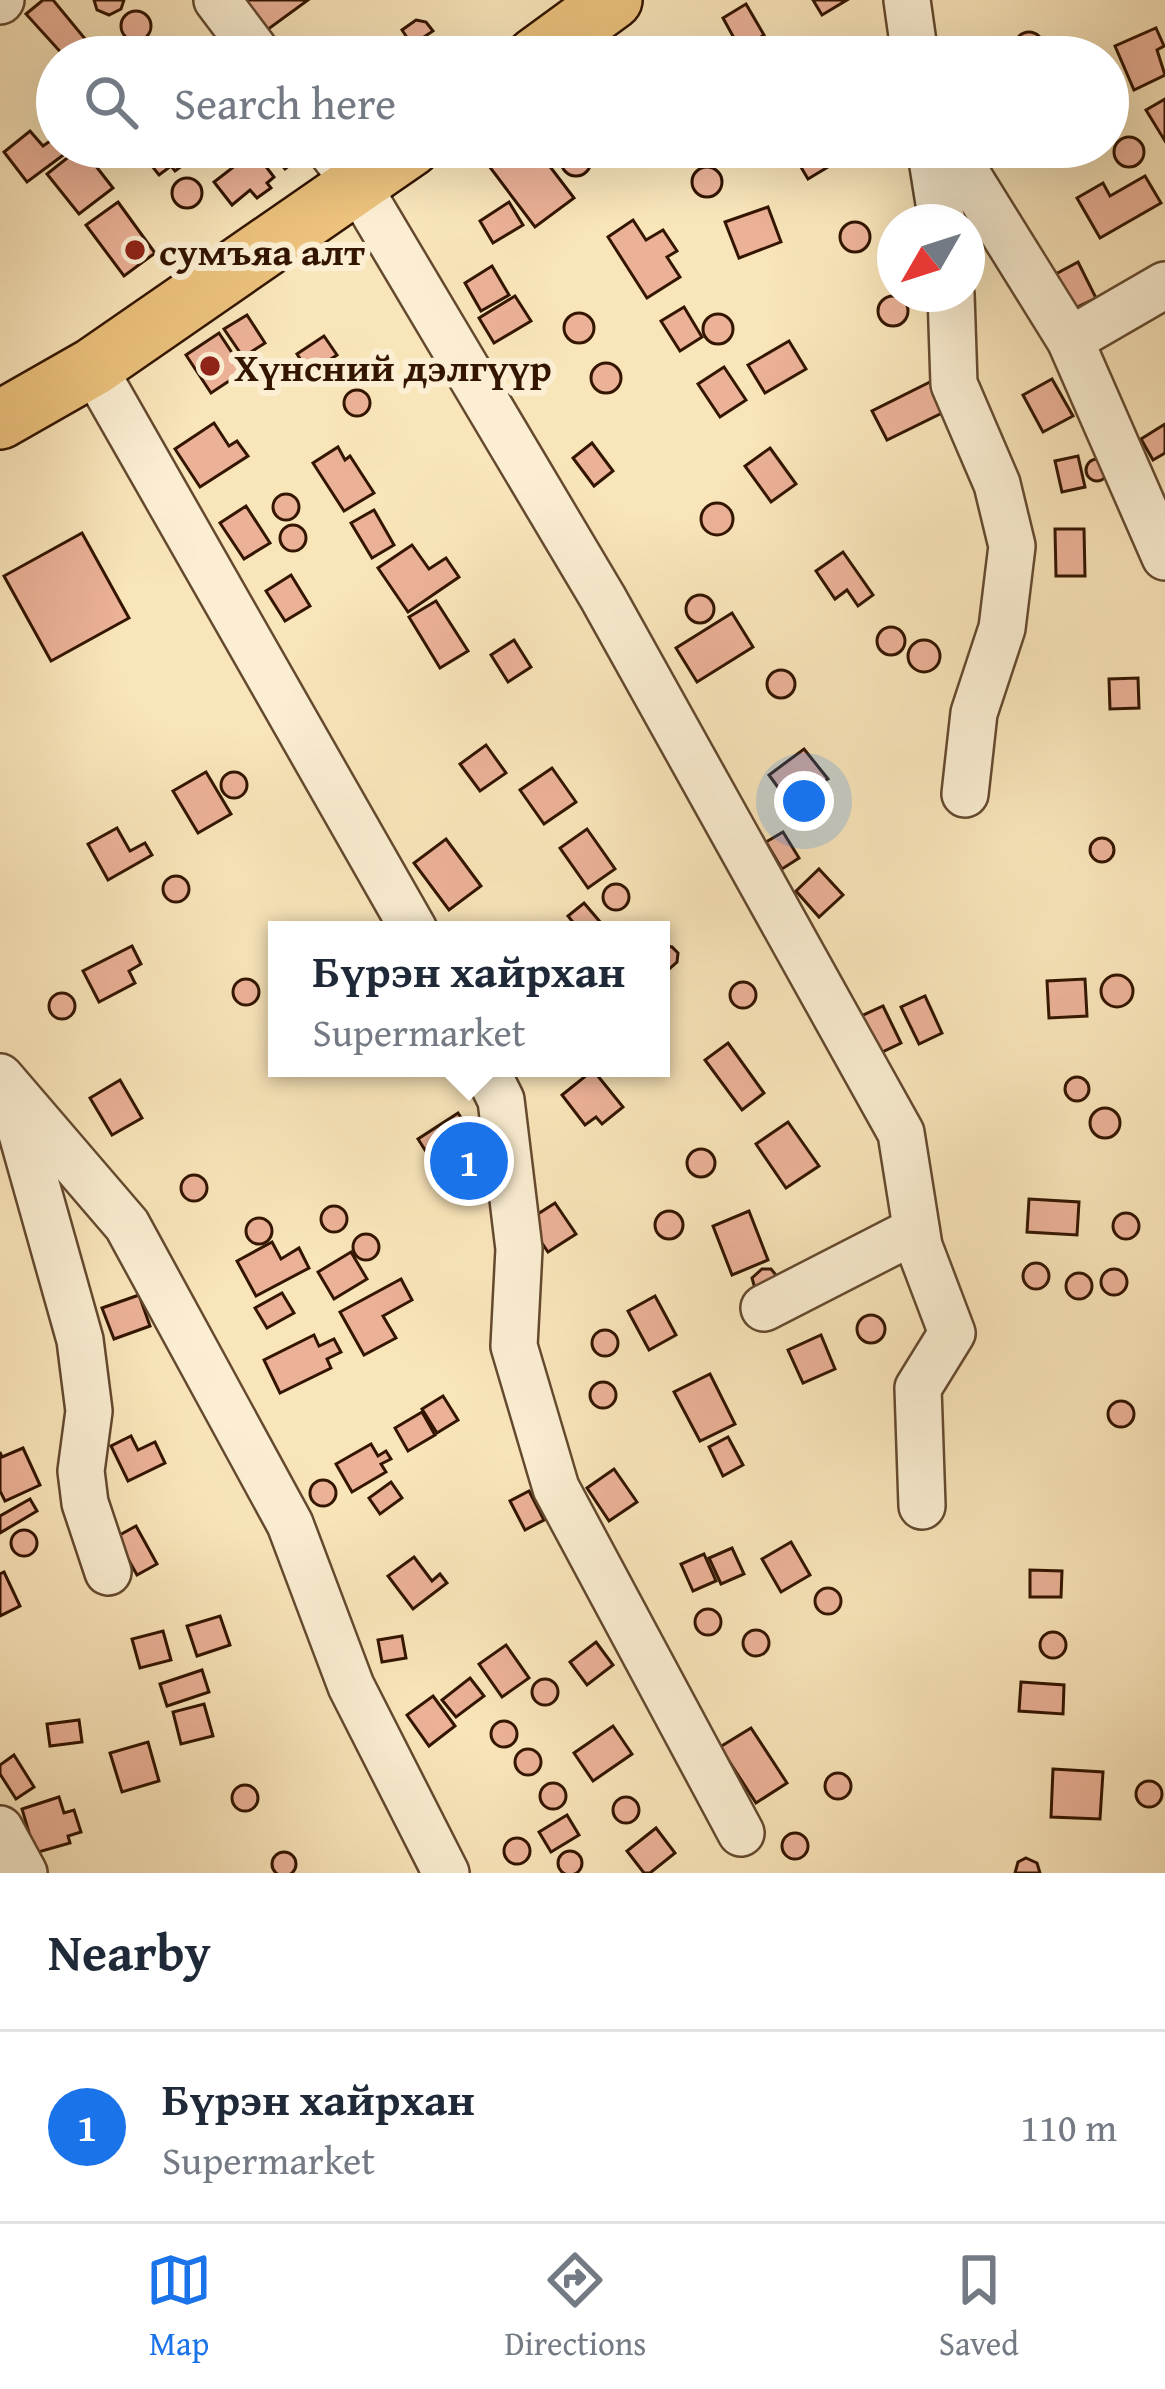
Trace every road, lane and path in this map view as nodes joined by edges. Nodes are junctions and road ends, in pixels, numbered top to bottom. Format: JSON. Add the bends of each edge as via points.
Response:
{"nodes":[{"id":1,"x":218,"y":0,"type":"edge"},
{"id":2,"x":613,"y":0,"type":"edge"},
{"id":3,"x":907,"y":0,"type":"edge"},
{"id":4,"x":245,"y":36,"type":"edge"},
{"id":5,"x":564,"y":36,"type":"edge"},
{"id":6,"x":912,"y":36,"type":"edge"},
{"id":7,"x":341,"y":168,"type":"edge"},
{"id":8,"x":344,"y":168,"type":"edge"},
{"id":9,"x":933,"y":168,"type":"edge"},
{"id":10,"x":963,"y":168,"type":"edge"},
{"id":11,"x":939,"y":204,"type":"edge"},
{"id":12,"x":1165,"y":285,"type":"edge"},
{"id":13,"x":952,"y":312,"type":"edge"},
{"id":14,"x":1070,"y":340,"type":"junction"},
{"id":15,"x":93,"y":367,"type":"junction"},
{"id":16,"x":0,"y":420,"type":"edge"},
{"id":17,"x":1165,"y":557,"type":"edge"},
{"id":18,"x":965,"y":794,"type":"dead end"},
{"id":19,"x":410,"y":921,"type":"edge"},
{"id":20,"x":490,"y":1077,"type":"edge"},
{"id":21,"x":6,"y":1085,"type":"edge"},
{"id":22,"x":916,"y":1230,"type":"junction"},
{"id":23,"x":764,"y":1308,"type":"dead end"},
{"id":24,"x":922,"y":1506,"type":"dead end"},
{"id":25,"x":109,"y":1572,"type":"dead end"},
{"id":26,"x":0,"y":1829,"type":"edge"},
{"id":27,"x":740,"y":1833,"type":"dead end"},
{"id":28,"x":25,"y":1873,"type":"edge"},
{"id":29,"x":446,"y":1873,"type":"edge"}],
"edges":[{"from":1,"to":4,"type":"street"},
{"from":2,"to":5,"type":"main road"},
{"from":3,"to":6,"type":"street"},
{"from":7,"to":15,"type":"main road"},
{"from":8,"to":22,"type":"street","via":[[603,598],[901,1132]]},
{"from":9,"to":11,"type":"street"},
{"from":10,"to":14,"type":"street"},
{"from":12,"to":14,"type":"street"},
{"from":13,"to":18,"type":"street","via":[[954,384],[997,484],[1012,546],[1002,628],[974,713]]},
{"from":14,"to":17,"type":"street"},
{"from":15,"to":16,"type":"main road"},
{"from":15,"to":19,"type":"street"},
{"from":20,"to":27,"type":"street","via":[[502,1100],[519,1249],[514,1346],[556,1488]]},
{"from":21,"to":25,"type":"street","via":[[80,1340],[89,1411],[81,1471]]},
{"from":21,"to":29,"type":"street","via":[[128,1225],[290,1524],[351,1686]]},
{"from":22,"to":23,"type":"street"},
{"from":22,"to":24,"type":"street","via":[[952,1333],[918,1388]]},
{"from":26,"to":28,"type":"street"}]}
